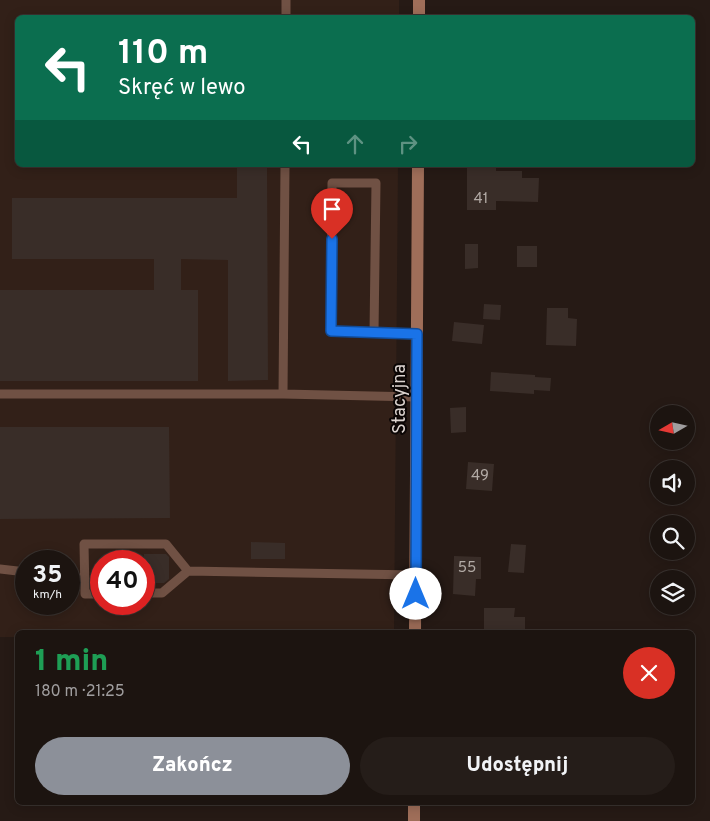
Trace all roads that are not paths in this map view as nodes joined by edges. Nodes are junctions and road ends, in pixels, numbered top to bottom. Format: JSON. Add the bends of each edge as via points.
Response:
{"nodes":[{"id":1,"x":286,"y":0,"type":"edge"},
{"id":2,"x":413,"y":0,"type":"edge"},
{"id":3,"x":419,"y":0,"type":"edge"},
{"id":4,"x":286,"y":15,"type":"edge"},
{"id":5,"x":419,"y":15,"type":"edge"},
{"id":6,"x":285,"y":167,"type":"edge"},
{"id":7,"x":418,"y":167,"type":"edge"},
{"id":8,"x":374,"y":333,"type":"junction"},
{"id":9,"x":417,"y":334,"type":"junction"},
{"id":10,"x":0,"y":394,"type":"edge"},
{"id":11,"x":283,"y":394,"type":"junction"},
{"id":12,"x":417,"y":397,"type":"junction"},
{"id":13,"x":0,"y":569,"type":"edge"},
{"id":14,"x":15,"y":571,"type":"edge"},
{"id":15,"x":188,"y":571,"type":"junction"},
{"id":16,"x":416,"y":575,"type":"junction"},
{"id":17,"x":80,"y":579,"type":"edge"},
{"id":18,"x":85,"y":579,"type":"junction"},
{"id":19,"x":155,"y":593,"type":"edge"},
{"id":20,"x":90,"y":594,"type":"edge"},
{"id":21,"x":415,"y":630,"type":"edge"},
{"id":22,"x":414,"y":805,"type":"edge"},
{"id":23,"x":414,"y":821,"type":"edge"}],
"edges":[{"from":1,"to":4,"type":"lane"},
{"from":2,"to":3,"type":"lane"},
{"from":3,"to":5,"type":"street"},
{"from":6,"to":11,"type":"lane"},
{"from":7,"to":9,"type":"street","name":"Stacyjna"},
{"from":8,"to":8,"type":"lane","via":[[376,184],[332,184],[331,331]]},
{"from":8,"to":9,"type":"lane"},
{"from":9,"to":12,"type":"street","name":"Stacyjna"},
{"from":10,"to":11,"type":"lane"},
{"from":11,"to":12,"type":"lane"},
{"from":12,"to":16,"type":"street","name":"Stacyjna"},
{"from":13,"to":14,"type":"lane"},
{"from":15,"to":16,"type":"lane"},
{"from":15,"to":18,"type":"lane","via":[[166,544],[84,544]]},
{"from":15,"to":19,"type":"lane","via":[[162,593]]},
{"from":16,"to":21,"type":"street","name":"Stacyjna"},
{"from":17,"to":18,"type":"lane"},
{"from":18,"to":20,"type":"lane","via":[[85,594]]},
{"from":22,"to":23,"type":"street"}]}
